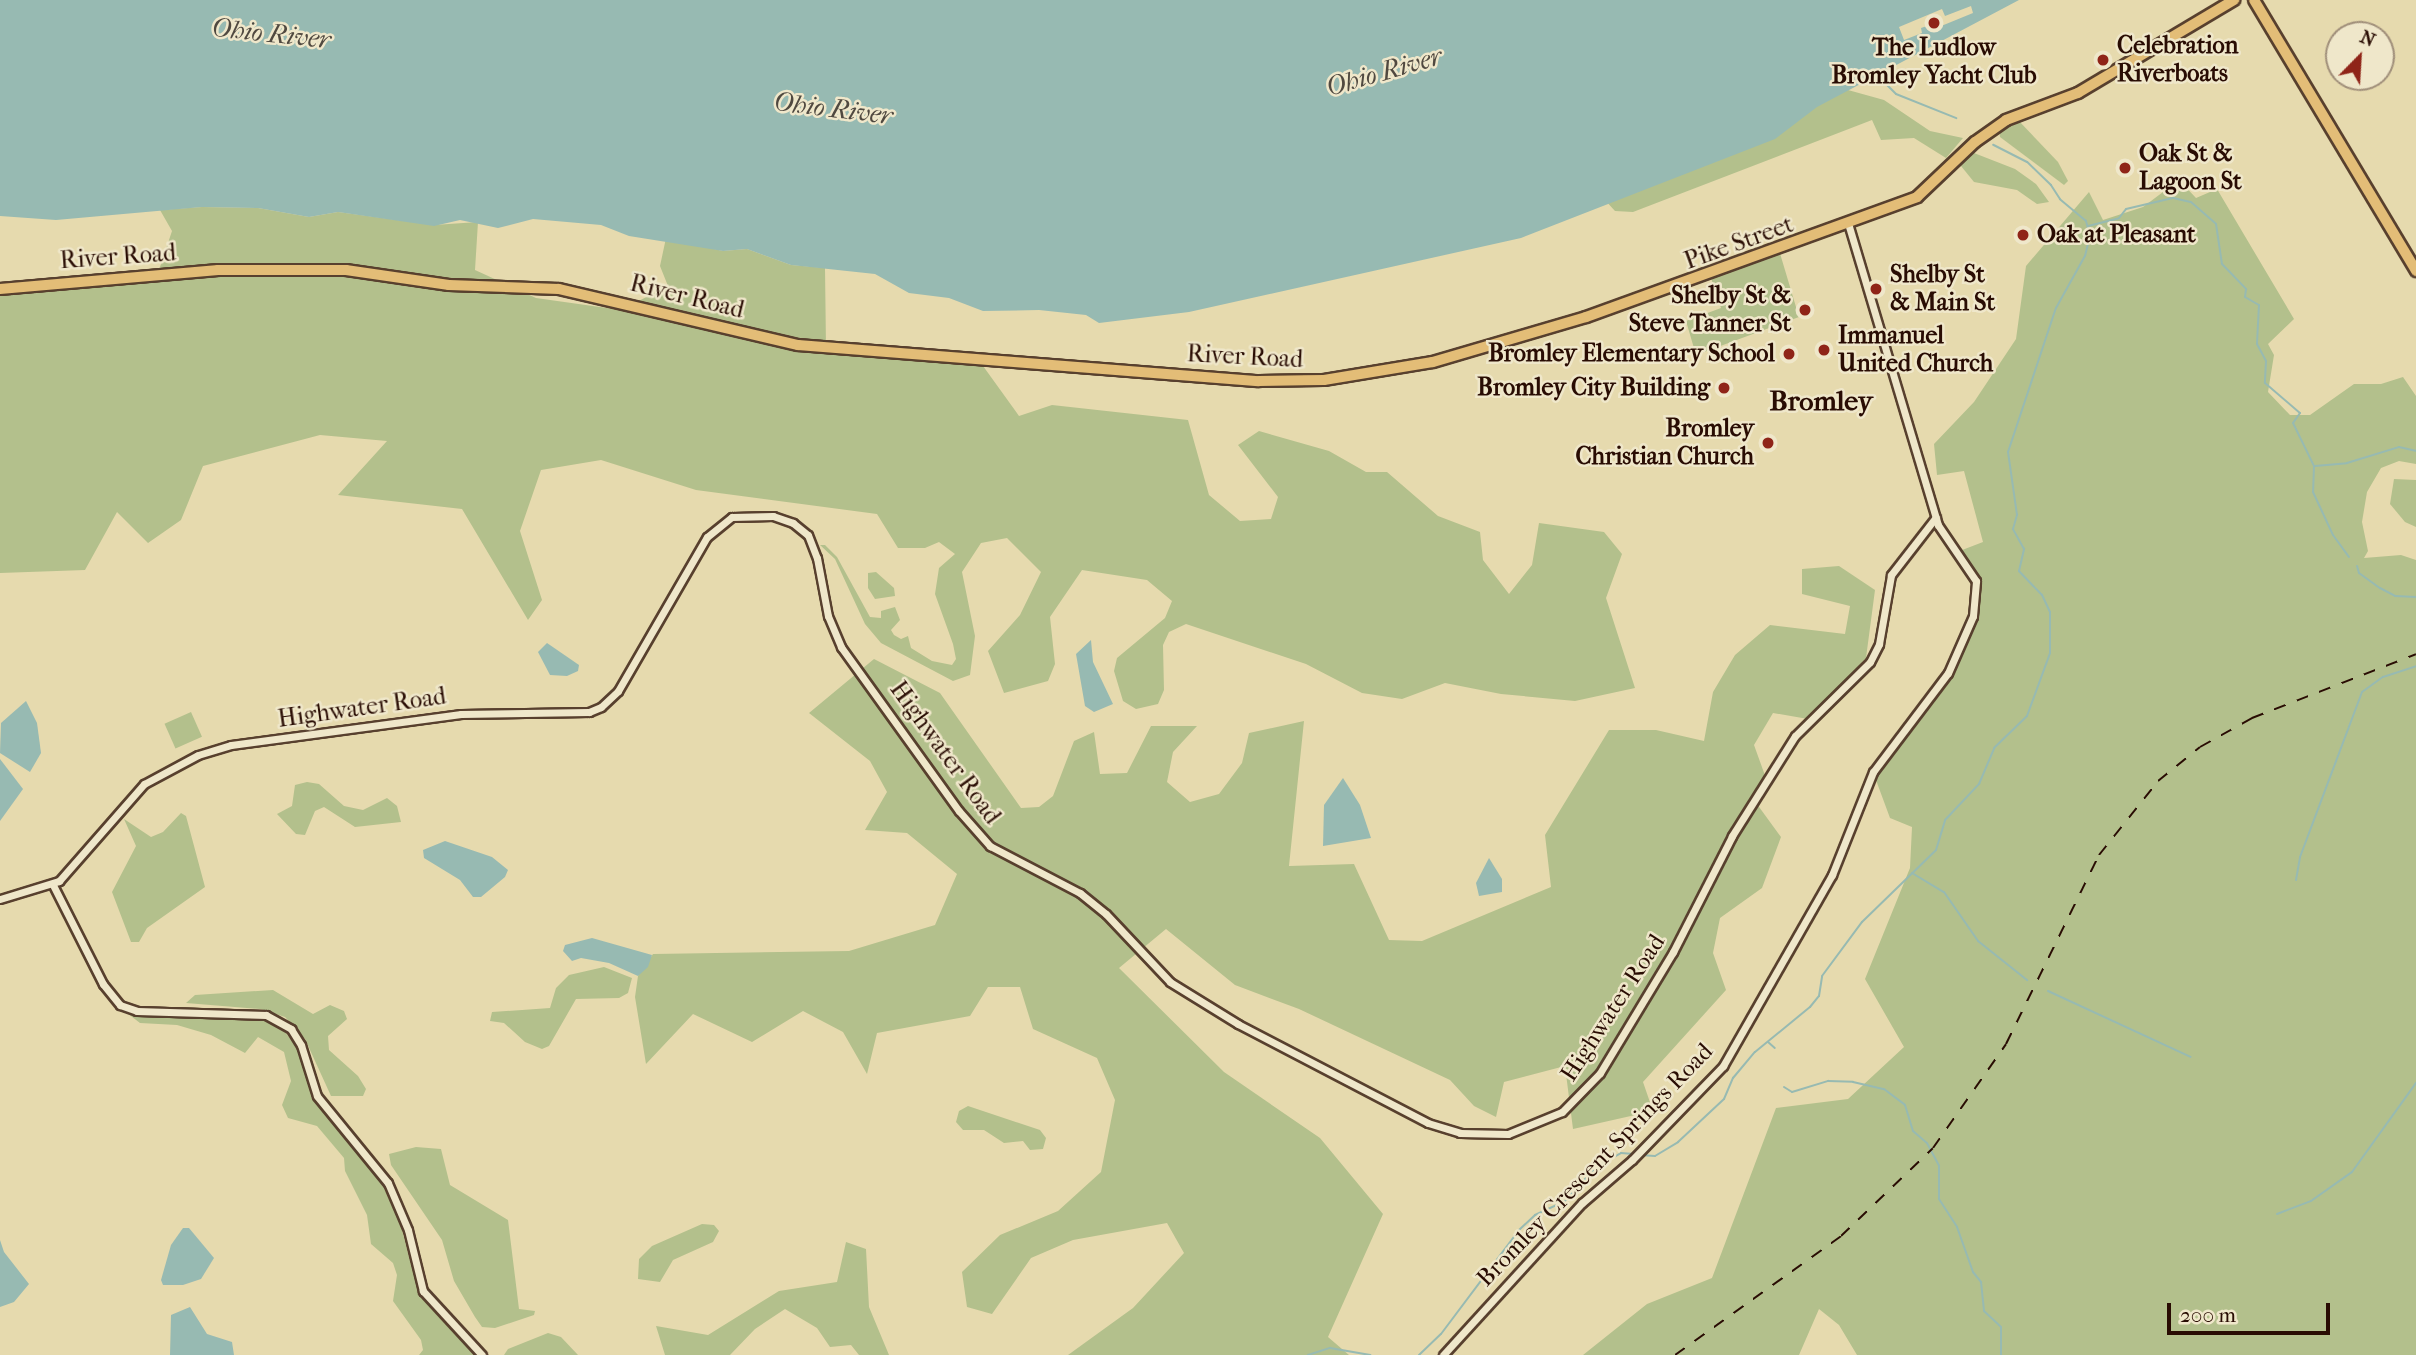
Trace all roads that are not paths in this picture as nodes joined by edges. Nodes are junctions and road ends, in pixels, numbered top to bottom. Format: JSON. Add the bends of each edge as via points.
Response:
{"nodes":[{"id":1,"x":2234,"y":0,"type":"edge"},
{"id":2,"x":2254,"y":0,"type":"edge"},
{"id":3,"x":1848,"y":224,"type":"junction"},
{"id":4,"x":2416,"y":271,"type":"edge"},
{"id":5,"x":0,"y":289,"type":"edge"},
{"id":6,"x":1364,"y":374,"type":"joint"},
{"id":7,"x":1936,"y":517,"type":"junction"},
{"id":8,"x":52,"y":884,"type":"junction"},
{"id":9,"x":0,"y":899,"type":"edge"},
{"id":10,"x":482,"y":1355,"type":"edge"},
{"id":11,"x":1443,"y":1355,"type":"edge"}],
"edges":[{"from":1,"to":3,"type":"main road","name":"Pike Street","via":[[2078,93],[1996,127],[1922,194]]},
{"from":2,"to":4,"type":"main road"},
{"from":3,"to":6,"type":"main road","name":"Pike Street","via":[[1586,317],[1453,357]]},
{"from":3,"to":7,"type":"street","name":"Bromley Crescent Springs Road"},
{"from":5,"to":6,"type":"main road","name":"River Road","via":[[218,270],[346,270],[449,285],[559,289],[798,345],[1259,381]]},
{"from":7,"to":8,"type":"street","name":"Highwater Road","via":[[1891,575],[1879,643],[1870,662],[1795,736],[1731,836],[1674,952],[1600,1073],[1562,1112],[1508,1134],[1460,1133],[1428,1123],[1238,1024],[1170,982],[1097,906],[990,846],[959,811],[841,647],[828,616],[808,535],[773,516],[738,515],[713,531],[618,691],[597,709],[472,713],[231,745],[198,755],[144,783]]},
{"from":7,"to":11,"type":"street","name":"Bromley Crescent Springs Road","via":[[1976,581],[1976,602],[1960,647],[1948,673],[1873,772],[1832,875],[1723,1066],[1633,1160],[1582,1203]]},
{"from":8,"to":9,"type":"street"},
{"from":8,"to":10,"type":"street","via":[[103,984],[120,1005],[136,1011],[266,1015],[291,1029],[321,1103],[388,1183],[408,1230],[424,1291]]}]}
